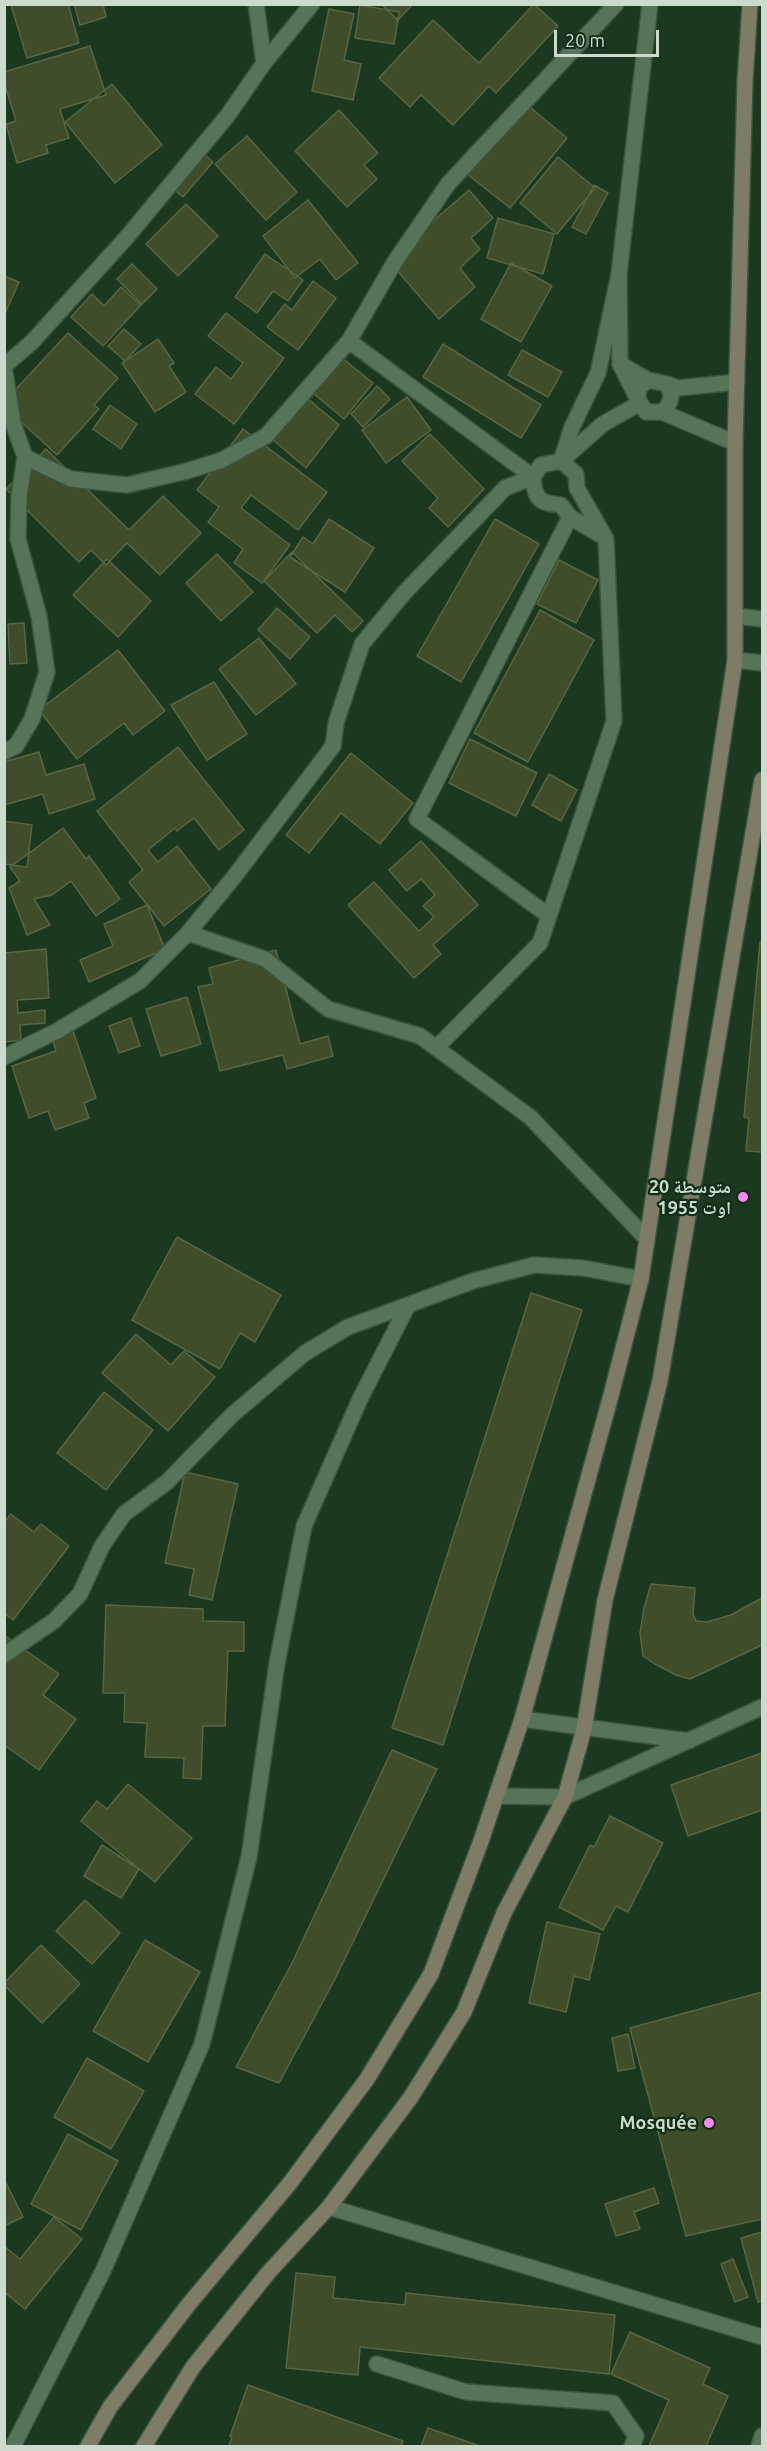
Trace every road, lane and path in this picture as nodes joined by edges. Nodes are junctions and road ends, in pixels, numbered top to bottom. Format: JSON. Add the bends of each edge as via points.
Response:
{"nodes":[{"id":1,"x":256,"y":4,"type":"edge"},
{"id":2,"x":312,"y":4,"type":"edge"},
{"id":3,"x":616,"y":4,"type":"edge"},
{"id":4,"x":651,"y":4,"type":"edge"},
{"id":5,"x":750,"y":4,"type":"edge"},
{"id":6,"x":264,"y":63,"type":"junction"},
{"id":7,"x":619,"y":274,"type":"junction"},
{"id":8,"x":349,"y":341,"type":"junction"},
{"id":9,"x":620,"y":364,"type":"junction"},
{"id":10,"x":648,"y":380,"type":"junction"},
{"id":11,"x":737,"y":382,"type":"junction"},
{"id":12,"x":667,"y":384,"type":"junction"},
{"id":13,"x":638,"y":401,"type":"junction"},
{"id":14,"x":662,"y":412,"type":"junction"},
{"id":15,"x":9,"y":423,"type":"edge"},
{"id":16,"x":735,"y":443,"type":"junction"},
{"id":17,"x":25,"y":457,"type":"junction"},
{"id":18,"x":561,"y":461,"type":"junction"},
{"id":19,"x":533,"y":477,"type":"junction"},
{"id":20,"x":578,"y":488,"type":"junction"},
{"id":21,"x":566,"y":511,"type":"junction"},
{"id":22,"x":606,"y":539,"type":"junction"},
{"id":23,"x":735,"y":616,"type":"junction"},
{"id":24,"x":762,"y":619,"type":"edge"},
{"id":25,"x":735,"y":660,"type":"junction"},
{"id":26,"x":762,"y":663,"type":"edge"},
{"id":27,"x":4,"y":752,"type":"edge"},
{"id":28,"x":762,"y":780,"type":"edge"},
{"id":29,"x":549,"y":916,"type":"junction"},
{"id":30,"x":188,"y":933,"type":"junction"},
{"id":31,"x":436,"y":1048,"type":"junction"},
{"id":32,"x":4,"y":1057,"type":"edge"},
{"id":33,"x":647,"y":1239,"type":"junction"},
{"id":34,"x":641,"y":1279,"type":"junction"},
{"id":35,"x":408,"y":1305,"type":"junction"},
{"id":36,"x":4,"y":1655,"type":"edge"},
{"id":37,"x":762,"y":1707,"type":"edge"},
{"id":38,"x":522,"y":1719,"type":"junction"},
{"id":39,"x":584,"y":1729,"type":"junction"},
{"id":40,"x":689,"y":1741,"type":"junction"},
{"id":41,"x":496,"y":1796,"type":"junction"},
{"id":42,"x":565,"y":1797,"type":"junction"},
{"id":43,"x":329,"y":2207,"type":"junction"},
{"id":44,"x":762,"y":2337,"type":"edge"},
{"id":45,"x":377,"y":2364,"type":"dead end"},
{"id":46,"x":762,"y":2436,"type":"edge"},
{"id":47,"x":13,"y":2446,"type":"edge"},
{"id":48,"x":88,"y":2446,"type":"edge"},
{"id":49,"x":144,"y":2446,"type":"edge"},
{"id":50,"x":632,"y":2446,"type":"edge"},
{"id":51,"x":759,"y":2446,"type":"edge"}],
"edges":[{"from":1,"to":6,"type":"street"},
{"from":2,"to":6,"type":"street"},
{"from":3,"to":8,"type":"street","via":[[448,184],[394,263]]},
{"from":4,"to":7,"type":"street"},
{"from":5,"to":11,"type":"main road"},
{"from":6,"to":15,"type":"street","via":[[228,115],[127,237],[32,342],[4,366]]},
{"from":7,"to":9,"type":"street"},
{"from":7,"to":18,"type":"street","via":[[598,373],[572,427]]},
{"from":8,"to":17,"type":"street","via":[[266,436],[222,460],[127,485],[71,479]]},
{"from":8,"to":19,"type":"street"},
{"from":9,"to":10,"type":"street"},
{"from":9,"to":13,"type":"street"},
{"from":10,"to":12,"type":"street"},
{"from":10,"to":13,"type":"street","via":[[640,387]]},
{"from":11,"to":12,"type":"street","via":[[678,388]]},
{"from":11,"to":16,"type":"main road"},
{"from":12,"to":14,"type":"street","via":[[672,394],[670,405]]},
{"from":13,"to":14,"type":"street","via":[[646,412]]},
{"from":13,"to":18,"type":"street","via":[[603,424]]},
{"from":14,"to":16,"type":"street"},
{"from":15,"to":17,"type":"street"},
{"from":16,"to":23,"type":"main road"},
{"from":17,"to":27,"type":"street","via":[[18,539],[39,616],[47,672],[32,719],[16,746]]},
{"from":18,"to":19,"type":"street","via":[[541,465]]},
{"from":18,"to":20,"type":"street","via":[[576,474]]},
{"from":19,"to":21,"type":"street","via":[[535,494],[545,503]]},
{"from":19,"to":30,"type":"street","via":[[505,488],[404,593],[362,644],[336,723],[333,746]]},
{"from":20,"to":21,"type":"street"},
{"from":20,"to":22,"type":"street"},
{"from":21,"to":22,"type":"street"},
{"from":21,"to":29,"type":"street","via":[[417,819]]},
{"from":22,"to":29,"type":"street","via":[[614,721]]},
{"from":23,"to":24,"type":"street"},
{"from":23,"to":25,"type":"main road"},
{"from":25,"to":26,"type":"street"},
{"from":25,"to":33,"type":"main road"},
{"from":28,"to":39,"type":"main road","via":[[660,1381],[605,1600]]},
{"from":29,"to":31,"type":"street","via":[[540,943]]},
{"from":30,"to":31,"type":"street","via":[[265,959],[328,1009],[420,1036]]},
{"from":30,"to":32,"type":"street","via":[[140,981],[57,1031]]},
{"from":31,"to":33,"type":"street","via":[[530,1117]]},
{"from":33,"to":34,"type":"main road"},
{"from":34,"to":35,"type":"street","via":[[534,1264],[472,1281]]},
{"from":34,"to":38,"type":"main road"},
{"from":35,"to":36,"type":"street","via":[[348,1327],[305,1353],[232,1415],[167,1482],[124,1514],[102,1546],[80,1594],[54,1621]]},
{"from":35,"to":47,"type":"street","via":[[360,1399],[304,1526],[277,1663],[249,1857],[202,2044],[103,2271]]},
{"from":37,"to":40,"type":"street"},
{"from":38,"to":39,"type":"street"},
{"from":38,"to":41,"type":"main road"},
{"from":39,"to":40,"type":"street"},
{"from":39,"to":42,"type":"main road"},
{"from":40,"to":42,"type":"street"},
{"from":41,"to":42,"type":"street"},
{"from":41,"to":48,"type":"main road","via":[[431,1974],[367,2079],[290,2183],[110,2407]]},
{"from":42,"to":43,"type":"main road","via":[[504,1913],[464,2012],[411,2097]]},
{"from":43,"to":44,"type":"street"},
{"from":43,"to":49,"type":"main road","via":[[268,2273],[193,2367]]},
{"from":45,"to":50,"type":"street","via":[[466,2392],[613,2403],[636,2436]]},
{"from":46,"to":51,"type":"street"}]}
